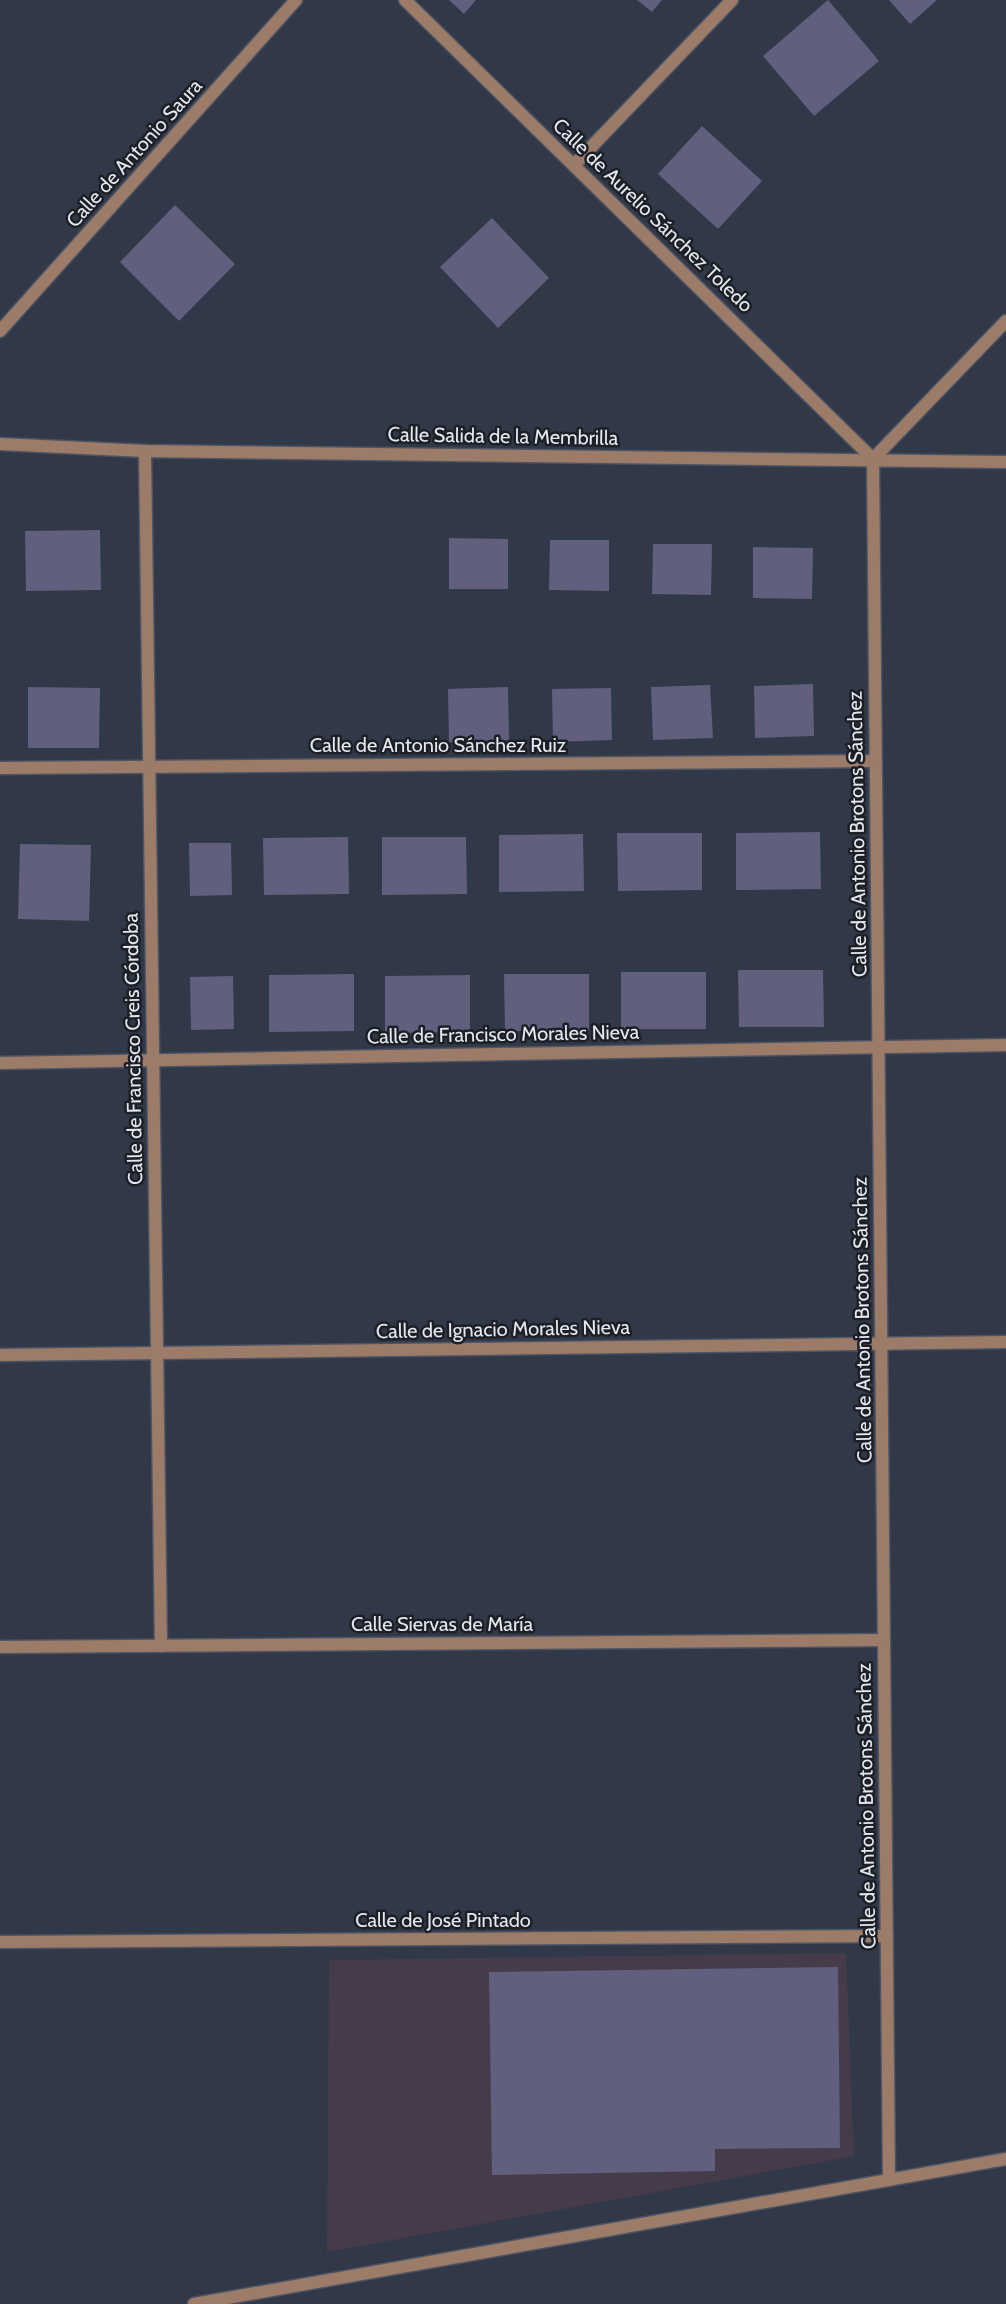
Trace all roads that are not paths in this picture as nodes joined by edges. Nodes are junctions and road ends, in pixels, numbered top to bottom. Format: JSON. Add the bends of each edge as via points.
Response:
{"nodes":[{"id":1,"x":296,"y":0,"type":"edge"},
{"id":2,"x":405,"y":0,"type":"edge"},
{"id":3,"x":732,"y":0,"type":"edge"},
{"id":4,"x":574,"y":165,"type":"junction"},
{"id":5,"x":1006,"y":321,"type":"edge"},
{"id":6,"x":0,"y":331,"type":"edge"},
{"id":7,"x":0,"y":444,"type":"edge"},
{"id":8,"x":145,"y":451,"type":"junction"},
{"id":9,"x":873,"y":459,"type":"junction"},
{"id":10,"x":1006,"y":462,"type":"edge"},
{"id":11,"x":876,"y":761,"type":"junction"},
{"id":12,"x":149,"y":767,"type":"junction"},
{"id":13,"x":0,"y":768,"type":"edge"},
{"id":14,"x":1006,"y":1045,"type":"edge"},
{"id":15,"x":879,"y":1047,"type":"junction"},
{"id":16,"x":153,"y":1060,"type":"junction"},
{"id":17,"x":0,"y":1063,"type":"edge"},
{"id":18,"x":1006,"y":1342,"type":"edge"},
{"id":19,"x":882,"y":1344,"type":"junction"},
{"id":20,"x":157,"y":1353,"type":"junction"},
{"id":21,"x":0,"y":1355,"type":"edge"},
{"id":22,"x":884,"y":1640,"type":"junction"},
{"id":23,"x":160,"y":1646,"type":"junction"},
{"id":24,"x":0,"y":1647,"type":"edge"},
{"id":25,"x":887,"y":1936,"type":"junction"},
{"id":26,"x":0,"y":1942,"type":"edge"},
{"id":27,"x":1006,"y":2159,"type":"edge"},
{"id":28,"x":890,"y":2180,"type":"junction"},
{"id":29,"x":194,"y":2304,"type":"edge"}],
"edges":[{"from":1,"to":6,"type":"street","name":"Calle de Antonio Saura"},
{"from":2,"to":4,"type":"street","name":"Calle de Aurelio Sánchez Toledo"},
{"from":3,"to":4,"type":"street"},
{"from":4,"to":9,"type":"street","name":"Calle de Aurelio Sánchez Toledo"},
{"from":5,"to":9,"type":"street"},
{"from":7,"to":8,"type":"street","name":"Calle Salida de la Membrilla"},
{"from":8,"to":9,"type":"street","name":"Calle Salida de la Membrilla"},
{"from":8,"to":12,"type":"street","name":"Calle de Francisco Creis Córdoba"},
{"from":9,"to":10,"type":"street","name":"Calle Salida de la Membrilla"},
{"from":9,"to":11,"type":"street","name":"Calle de Antonio Brotons Sánchez"},
{"from":11,"to":12,"type":"street","name":"Calle de Antonio Sánchez Ruiz"},
{"from":11,"to":15,"type":"street","name":"Calle de Antonio Brotons Sánchez"},
{"from":12,"to":13,"type":"street","name":"Calle de Antonio Sánchez Ruiz"},
{"from":12,"to":16,"type":"street","name":"Calle de Francisco Creis Córdoba"},
{"from":14,"to":15,"type":"street","name":"Calle de Francisco Morales Nieva"},
{"from":15,"to":16,"type":"street","name":"Calle de Francisco Morales Nieva"},
{"from":15,"to":19,"type":"street","name":"Calle de Antonio Brotons Sánchez"},
{"from":16,"to":17,"type":"street","name":"Calle de Francisco Morales Nieva"},
{"from":16,"to":20,"type":"street","name":"Calle de Francisco Creis Córdoba"},
{"from":18,"to":19,"type":"street","name":"Calle de Ignacio Morales Nieva"},
{"from":19,"to":20,"type":"street","name":"Calle de Ignacio Morales Nieva"},
{"from":19,"to":22,"type":"street","name":"Calle de Antonio Brotons Sánchez"},
{"from":20,"to":21,"type":"street","name":"Calle de Ignacio Morales Nieva"},
{"from":20,"to":23,"type":"street","name":"Calle de Francisco Creis Córdoba"},
{"from":22,"to":23,"type":"street","name":"Calle Siervas de María"},
{"from":22,"to":25,"type":"street","name":"Calle de Antonio Brotons Sánchez"},
{"from":23,"to":24,"type":"street","name":"Calle Siervas de María"},
{"from":25,"to":26,"type":"street","name":"Calle de José Pintado"},
{"from":25,"to":28,"type":"street","name":"Calle de Antonio Brotons Sánchez"},
{"from":27,"to":28,"type":"street"},
{"from":28,"to":29,"type":"street"}]}
